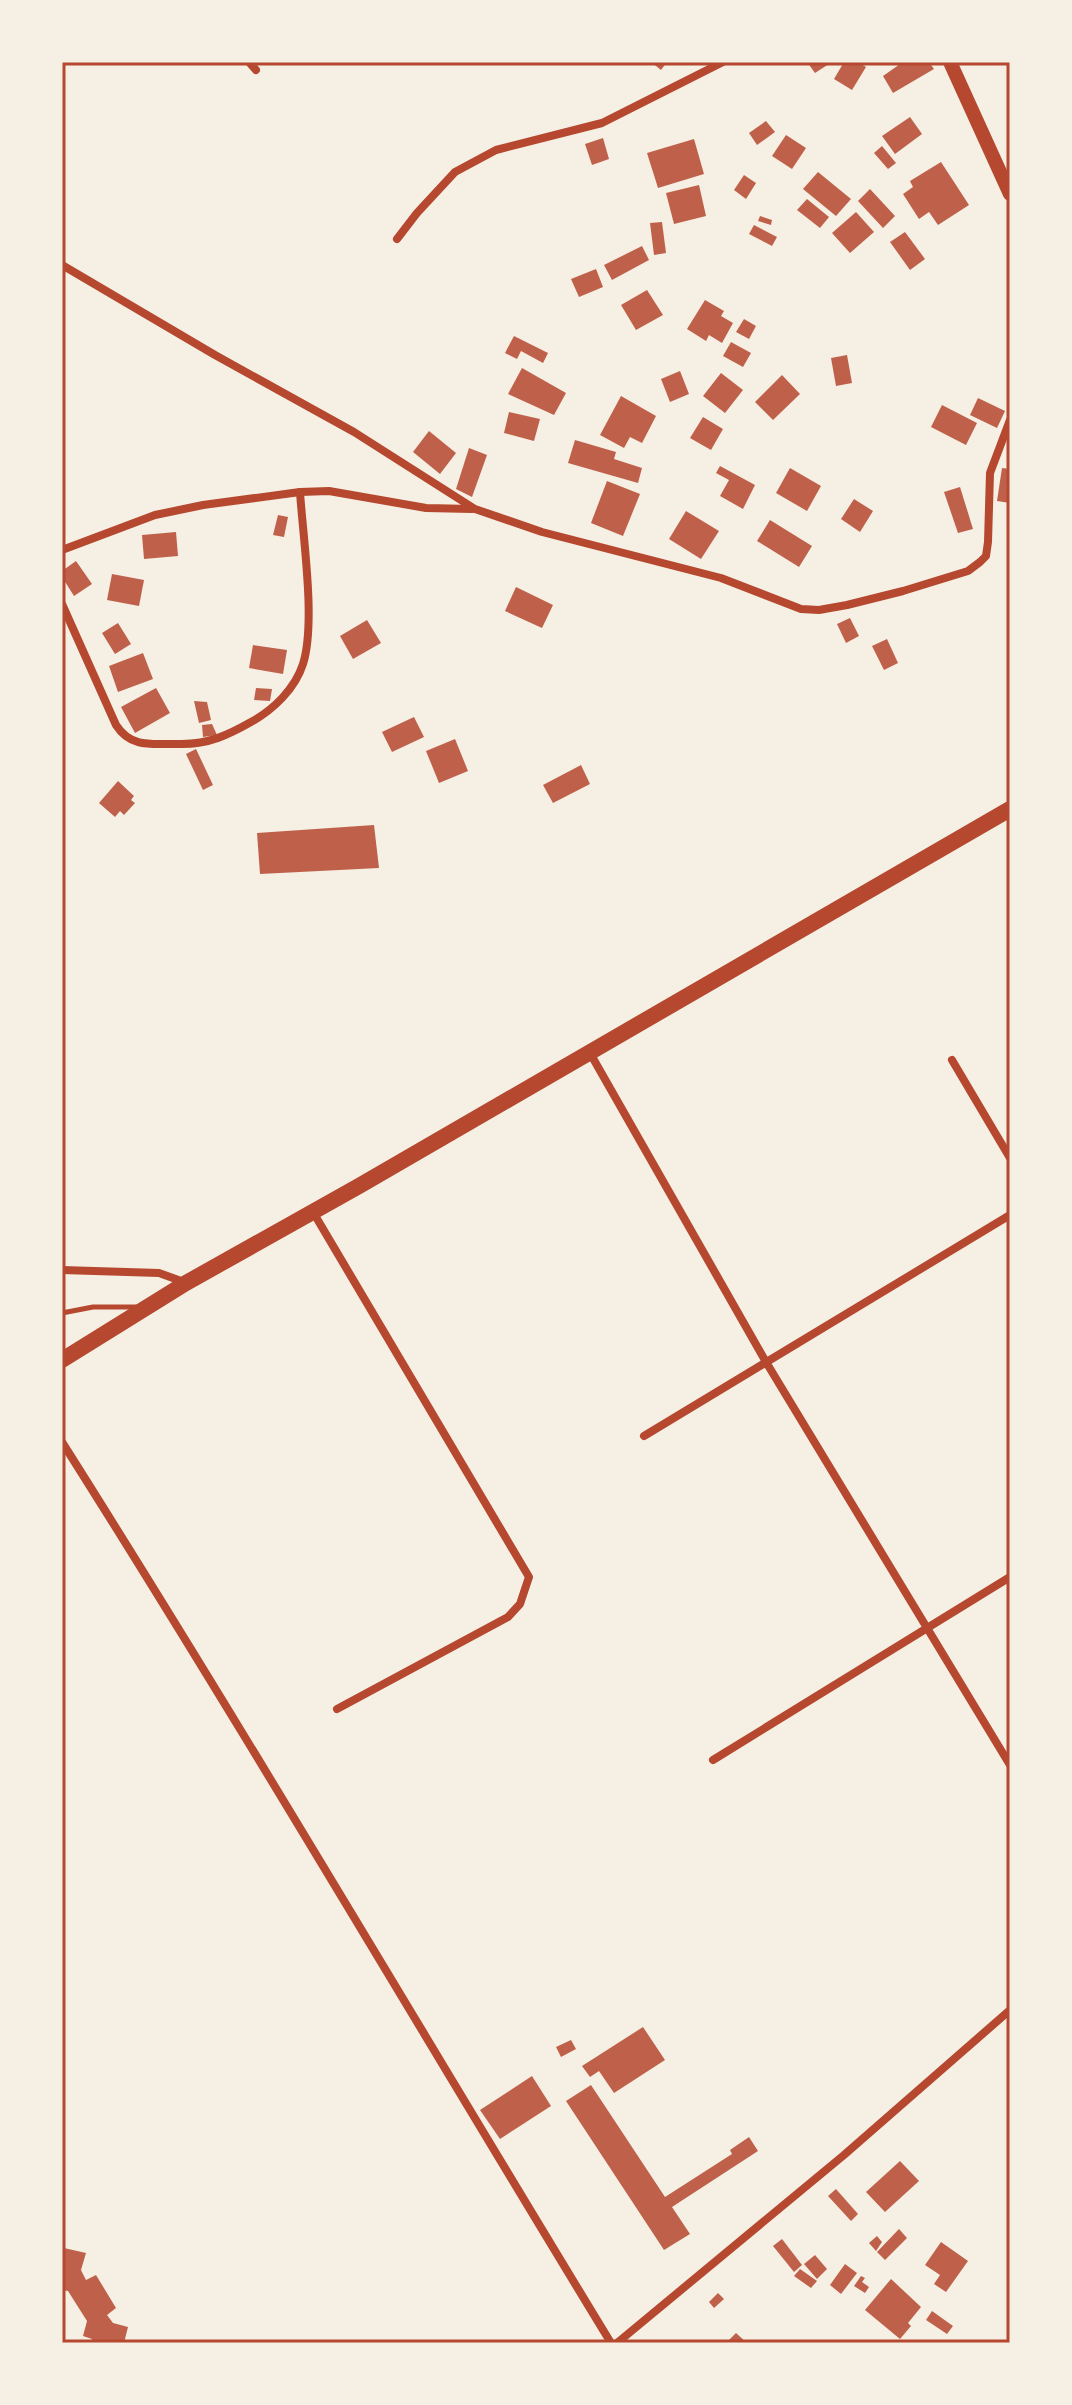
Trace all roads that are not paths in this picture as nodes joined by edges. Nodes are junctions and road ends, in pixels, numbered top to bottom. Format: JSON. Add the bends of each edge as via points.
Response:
{"nodes":[{"id":1,"x":249,"y":62,"type":"edge"},
{"id":2,"x":723,"y":62,"type":"edge"},
{"id":3,"x":950,"y":62,"type":"edge"},
{"id":4,"x":256,"y":70,"type":"dead end"},
{"id":5,"x":1010,"y":194,"type":"edge"},
{"id":6,"x":397,"y":239,"type":"dead end"},
{"id":7,"x":62,"y":265,"type":"edge"},
{"id":8,"x":1010,"y":420,"type":"edge"},
{"id":9,"x":300,"y":492,"type":"junction"},
{"id":10,"x":475,"y":509,"type":"junction"},
{"id":11,"x":62,"y":550,"type":"edge"},
{"id":12,"x":62,"y":604,"type":"edge"},
{"id":13,"x":1010,"y":809,"type":"edge"},
{"id":14,"x":590,"y":1053,"type":"junction"},
{"id":15,"x":952,"y":1060,"type":"dead end"},
{"id":16,"x":1010,"y":1158,"type":"edge"},
{"id":17,"x":313,"y":1212,"type":"junction"},
{"id":18,"x":1010,"y":1215,"type":"edge"},
{"id":19,"x":62,"y":1270,"type":"edge"},
{"id":20,"x":186,"y":1283,"type":"junction"},
{"id":21,"x":149,"y":1307,"type":"junction"},
{"id":22,"x":62,"y":1313,"type":"edge"},
{"id":23,"x":62,"y":1360,"type":"edge"},
{"id":24,"x":766,"y":1362,"type":"junction"},
{"id":25,"x":644,"y":1436,"type":"dead end"},
{"id":26,"x":62,"y":1442,"type":"edge"},
{"id":27,"x":1010,"y":1577,"type":"edge"},
{"id":28,"x":925,"y":1628,"type":"junction"},
{"id":29,"x":337,"y":1709,"type":"dead end"},
{"id":30,"x":713,"y":1760,"type":"dead end"},
{"id":31,"x":1010,"y":1765,"type":"edge"},
{"id":32,"x":1010,"y":2010,"type":"edge"},
{"id":33,"x":611,"y":2343,"type":"edge"},
{"id":34,"x":617,"y":2343,"type":"edge"}],
"edges":[{"from":1,"to":4,"type":"street"},
{"from":2,"to":6,"type":"street","via":[[602,123],[496,150],[455,172]]},
{"from":3,"to":5,"type":"main road"},
{"from":7,"to":10,"type":"street","via":[[354,432]]},
{"from":8,"to":10,"type":"street","via":[[990,473],[988,542],[980,562],[968,571],[903,591],[819,610]]},
{"from":9,"to":10,"type":"street"},
{"from":9,"to":11,"type":"street","via":[[155,515]]},
{"from":9,"to":12,"type":"street","via":[[308,619],[304,662],[289,691],[265,715],[222,738],[198,744],[124,738]]},
{"from":13,"to":14,"type":"main road"},
{"from":14,"to":17,"type":"main road"},
{"from":14,"to":24,"type":"street"},
{"from":15,"to":16,"type":"street"},
{"from":17,"to":20,"type":"main road"},
{"from":17,"to":29,"type":"street","via":[[529,1577],[520,1604],[508,1617]]},
{"from":18,"to":24,"type":"street"},
{"from":19,"to":20,"type":"street","via":[[159,1273]]},
{"from":20,"to":21,"type":"main road"},
{"from":21,"to":22,"type":"lane"},
{"from":21,"to":23,"type":"main road"},
{"from":24,"to":25,"type":"street"},
{"from":24,"to":28,"type":"street"},
{"from":26,"to":33,"type":"street","via":[[190,1643]]},
{"from":27,"to":28,"type":"street"},
{"from":28,"to":30,"type":"street"},
{"from":28,"to":31,"type":"street"},
{"from":32,"to":34,"type":"street"}]}
